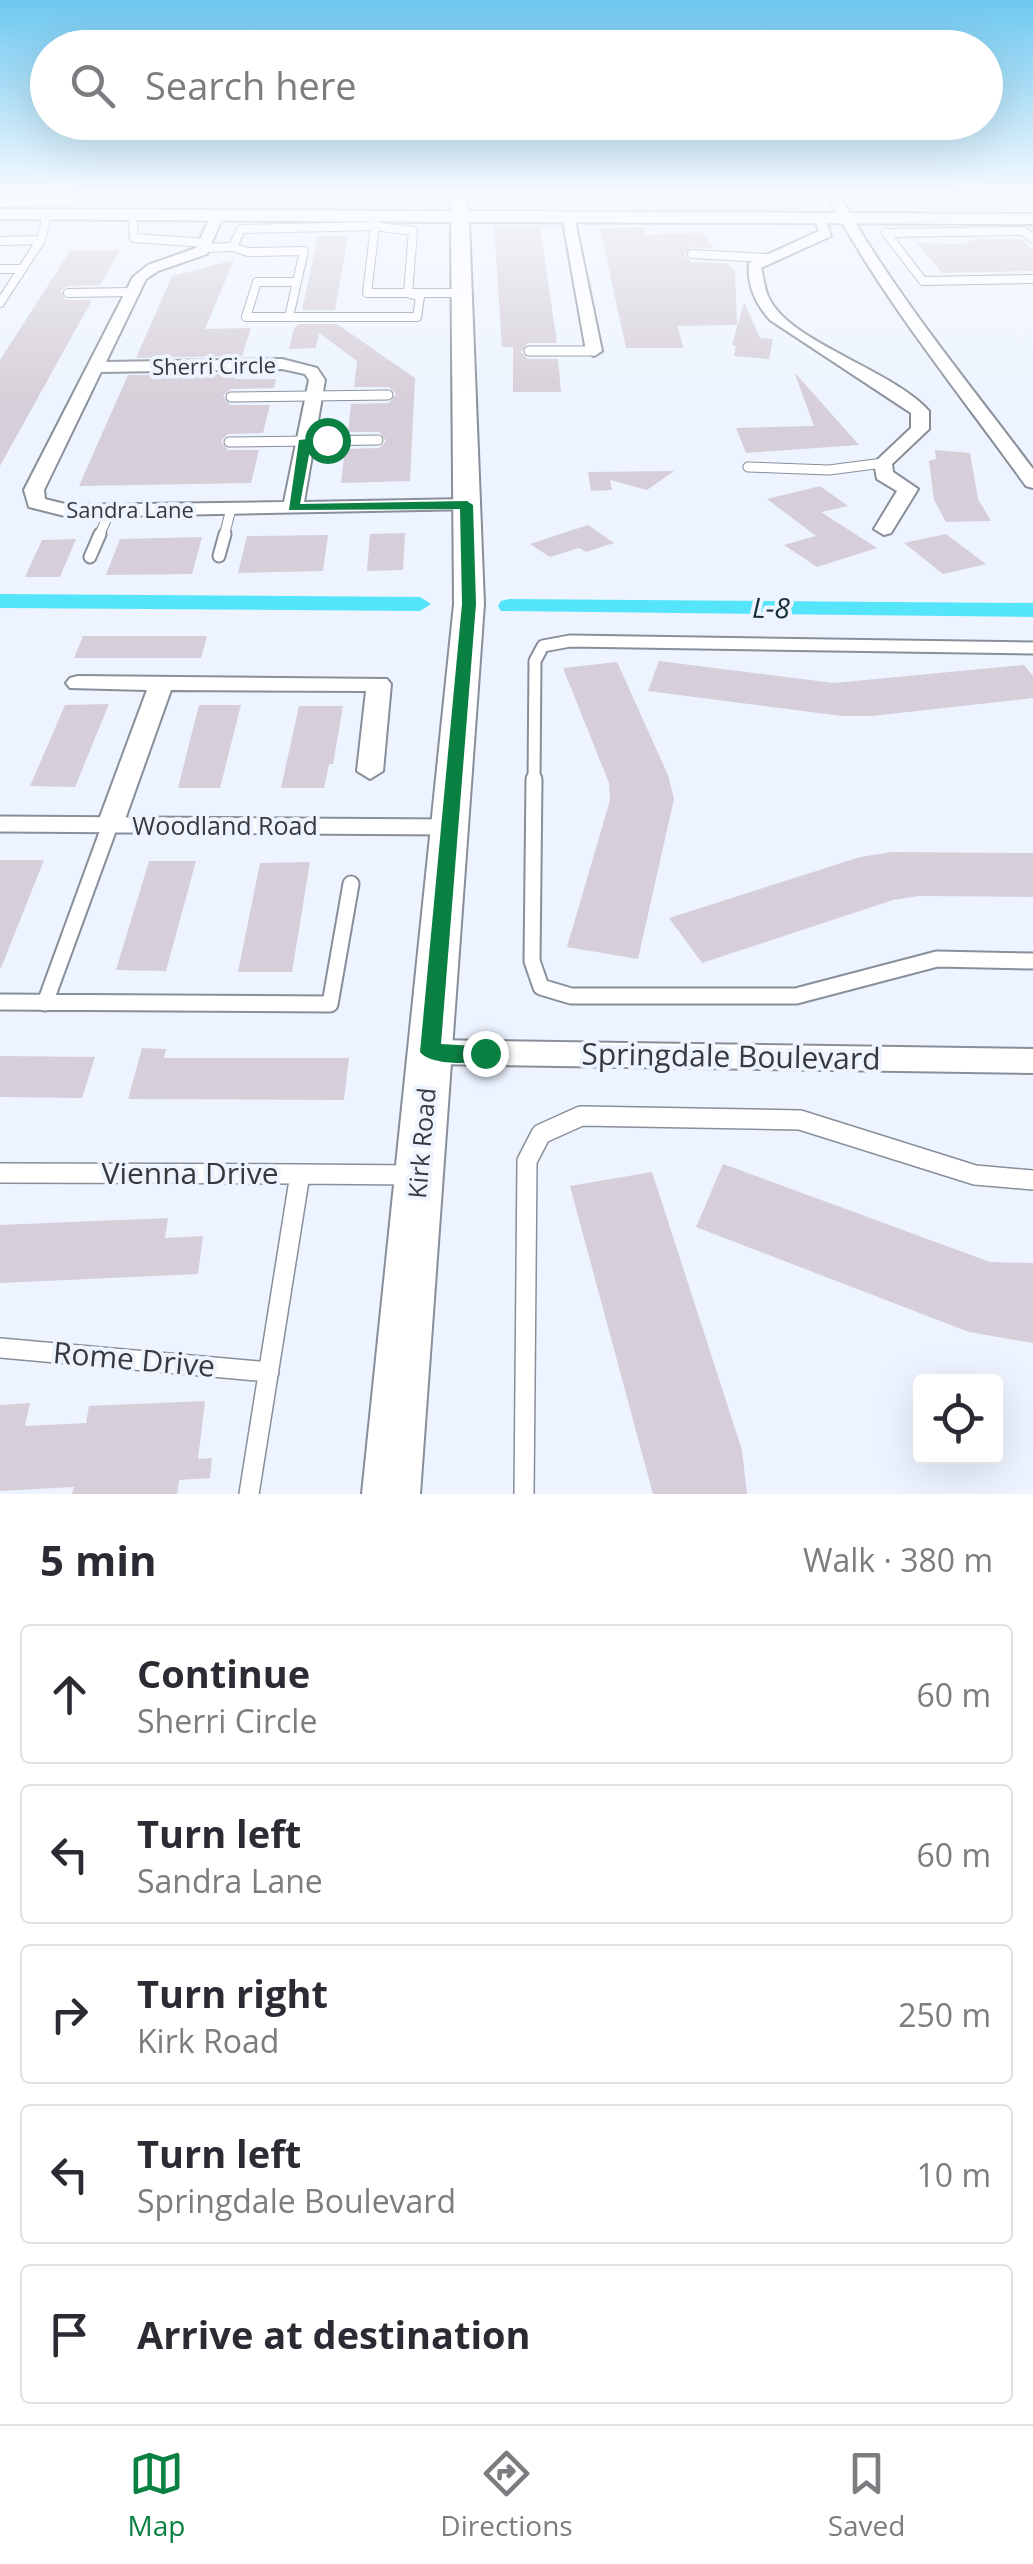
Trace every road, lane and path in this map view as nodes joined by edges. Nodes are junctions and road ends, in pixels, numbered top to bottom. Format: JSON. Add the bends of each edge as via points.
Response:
{"nodes":[{"id":1,"x":26,"y":263,"type":"edge"},
{"id":2,"x":172,"y":263,"type":"edge"},
{"id":3,"x":301,"y":263,"type":"edge"},
{"id":4,"x":369,"y":263,"type":"edge"},
{"id":5,"x":410,"y":263,"type":"edge"},
{"id":6,"x":461,"y":263,"type":"edge"},
{"id":7,"x":577,"y":263,"type":"edge"},
{"id":8,"x":759,"y":263,"type":"edge"},
{"id":9,"x":875,"y":263,"type":"edge"},
{"id":10,"x":910,"y":263,"type":"edge"},
{"id":11,"x":0,"y":269,"type":"edge"},
{"id":12,"x":22,"y":269,"type":"junction"},
{"id":13,"x":1033,"y":279,"type":"edge"},
{"id":14,"x":297,"y":282,"type":"junction"},
{"id":15,"x":132,"y":292,"type":"junction"},
{"id":16,"x":462,"y":292,"type":"junction"},
{"id":17,"x":408,"y":293,"type":"junction"},
{"id":18,"x":68,"y":294,"type":"dead end"},
{"id":19,"x":1,"y":300,"type":"edge"},
{"id":20,"x":289,"y":318,"type":"junction"},
{"id":21,"x":529,"y":350,"type":"dead end"},
{"id":22,"x":594,"y":351,"type":"joint"},
{"id":23,"x":95,"y":367,"type":"junction"},
{"id":24,"x":388,"y":394,"type":"dead end"},
{"id":25,"x":314,"y":396,"type":"junction"},
{"id":26,"x":231,"y":397,"type":"dead end"},
{"id":27,"x":305,"y":440,"type":"junction"},
{"id":28,"x":378,"y":440,"type":"dead end"},
{"id":29,"x":228,"y":442,"type":"dead end"},
{"id":30,"x":883,"y":463,"type":"junction"},
{"id":31,"x":748,"y":468,"type":"dead end"},
{"id":32,"x":1033,"y":482,"type":"edge"},
{"id":33,"x":467,"y":505,"type":"junction"},
{"id":34,"x":293,"y":508,"type":"junction"},
{"id":35,"x":231,"y":509,"type":"junction"},
{"id":36,"x":110,"y":511,"type":"junction"},
{"id":37,"x":884,"y":529,"type":"dead end"},
{"id":38,"x":219,"y":556,"type":"dead end"},
{"id":39,"x":90,"y":557,"type":"dead end"},
{"id":40,"x":1033,"y":648,"type":"edge"},
{"id":41,"x":78,"y":683,"type":"dead end"},
{"id":42,"x":161,"y":684,"type":"junction"},
{"id":43,"x":370,"y":770,"type":"dead end"},
{"id":44,"x":0,"y":824,"type":"edge"},
{"id":45,"x":110,"y":825,"type":"junction"},
{"id":46,"x":449,"y":828,"type":"junction"},
{"id":47,"x":351,"y":884,"type":"dead end"},
{"id":48,"x":1033,"y":961,"type":"edge"},
{"id":49,"x":0,"y":1002,"type":"edge"},
{"id":50,"x":45,"y":1003,"type":"junction"},
{"id":51,"x":430,"y":1052,"type":"junction"},
{"id":52,"x":1033,"y":1061,"type":"edge"},
{"id":53,"x":0,"y":1173,"type":"edge"},
{"id":54,"x":300,"y":1174,"type":"junction"},
{"id":55,"x":419,"y":1175,"type":"junction"},
{"id":56,"x":1033,"y":1180,"type":"edge"},
{"id":57,"x":0,"y":1348,"type":"edge"},
{"id":58,"x":269,"y":1372,"type":"junction"},
{"id":59,"x":249,"y":1494,"type":"edge"},
{"id":60,"x":392,"y":1494,"type":"edge"},
{"id":61,"x":524,"y":1494,"type":"edge"}],
"edges":[{"from":1,"to":12,"type":"lane"},
{"from":2,"to":15,"type":"street","name":"Sandra Lane","via":[[147,270]]},
{"from":3,"to":14,"type":"lane"},
{"from":4,"to":17,"type":"lane","via":[[366,293]]},
{"from":5,"to":17,"type":"lane"},
{"from":6,"to":16,"type":"main road","name":"Kirk Road"},
{"from":7,"to":22,"type":"street"},
{"from":8,"to":30,"type":"street","via":[[754,266],[764,304],[787,326],[900,392],[920,411],[920,430]]},
{"from":9,"to":32,"type":"street"},
{"from":10,"to":13,"type":"lane","via":[[923,280]]},
{"from":11,"to":12,"type":"lane"},
{"from":12,"to":19,"type":"lane"},
{"from":14,"to":20,"type":"lane"},
{"from":14,"to":20,"type":"lane","via":[[257,282],[246,318]]},
{"from":15,"to":18,"type":"lane"},
{"from":15,"to":23,"type":"street","name":"Sandra Lane"},
{"from":16,"to":17,"type":"lane"},
{"from":16,"to":33,"type":"main road","name":"Kirk Road"},
{"from":17,"to":20,"type":"lane","via":[[420,297],[417,317]]},
{"from":21,"to":22,"type":"lane"},
{"from":23,"to":25,"type":"street","name":"Sherri Circle","via":[[293,365],[316,375]]},
{"from":23,"to":36,"type":"street","name":"Sandra Lane","via":[[33,497],[55,510]]},
{"from":24,"to":25,"type":"lane"},
{"from":25,"to":26,"type":"lane"},
{"from":25,"to":27,"type":"street"},
{"from":27,"to":28,"type":"lane"},
{"from":27,"to":29,"type":"lane"},
{"from":27,"to":34,"type":"street"},
{"from":30,"to":31,"type":"lane"},
{"from":30,"to":37,"type":"street","via":[[884,475],[908,488]]},
{"from":33,"to":34,"type":"street","name":"Sandra Lane"},
{"from":33,"to":46,"type":"main road","name":"Kirk Road","via":[[469,604]]},
{"from":34,"to":35,"type":"street","name":"Sandra Lane"},
{"from":35,"to":36,"type":"street","name":"Sandra Lane"},
{"from":35,"to":38,"type":"lane"},
{"from":36,"to":39,"type":"lane"},
{"from":40,"to":48,"type":"lane","via":[[570,641],[543,646],[536,660],[532,961],[541,986],[572,996],[796,996],[937,959]]},
{"from":41,"to":42,"type":"street"},
{"from":42,"to":43,"type":"street","via":[[379,684]]},
{"from":42,"to":45,"type":"street"},
{"from":44,"to":45,"type":"lane","name":"Woodland Road"},
{"from":45,"to":46,"type":"lane","name":"Woodland Road"},
{"from":45,"to":50,"type":"lane"},
{"from":46,"to":51,"type":"main road","name":"Kirk Road"},
{"from":47,"to":50,"type":"lane","via":[[330,1004]]},
{"from":49,"to":50,"type":"lane"},
{"from":51,"to":52,"type":"street","name":"Springdale Boulevard"},
{"from":51,"to":55,"type":"main road","name":"Kirk Road"},
{"from":53,"to":54,"type":"lane","name":"Vienna Drive"},
{"from":54,"to":55,"type":"lane"},
{"from":54,"to":58,"type":"lane","name":"Vienna Drive"},
{"from":55,"to":60,"type":"main road","name":"Kirk Road"},
{"from":56,"to":61,"type":"lane","via":[[975,1174],[800,1120],[580,1116],[541,1134],[527,1161]]},
{"from":57,"to":58,"type":"lane","name":"Rome Drive"},
{"from":58,"to":59,"type":"lane"}]}
